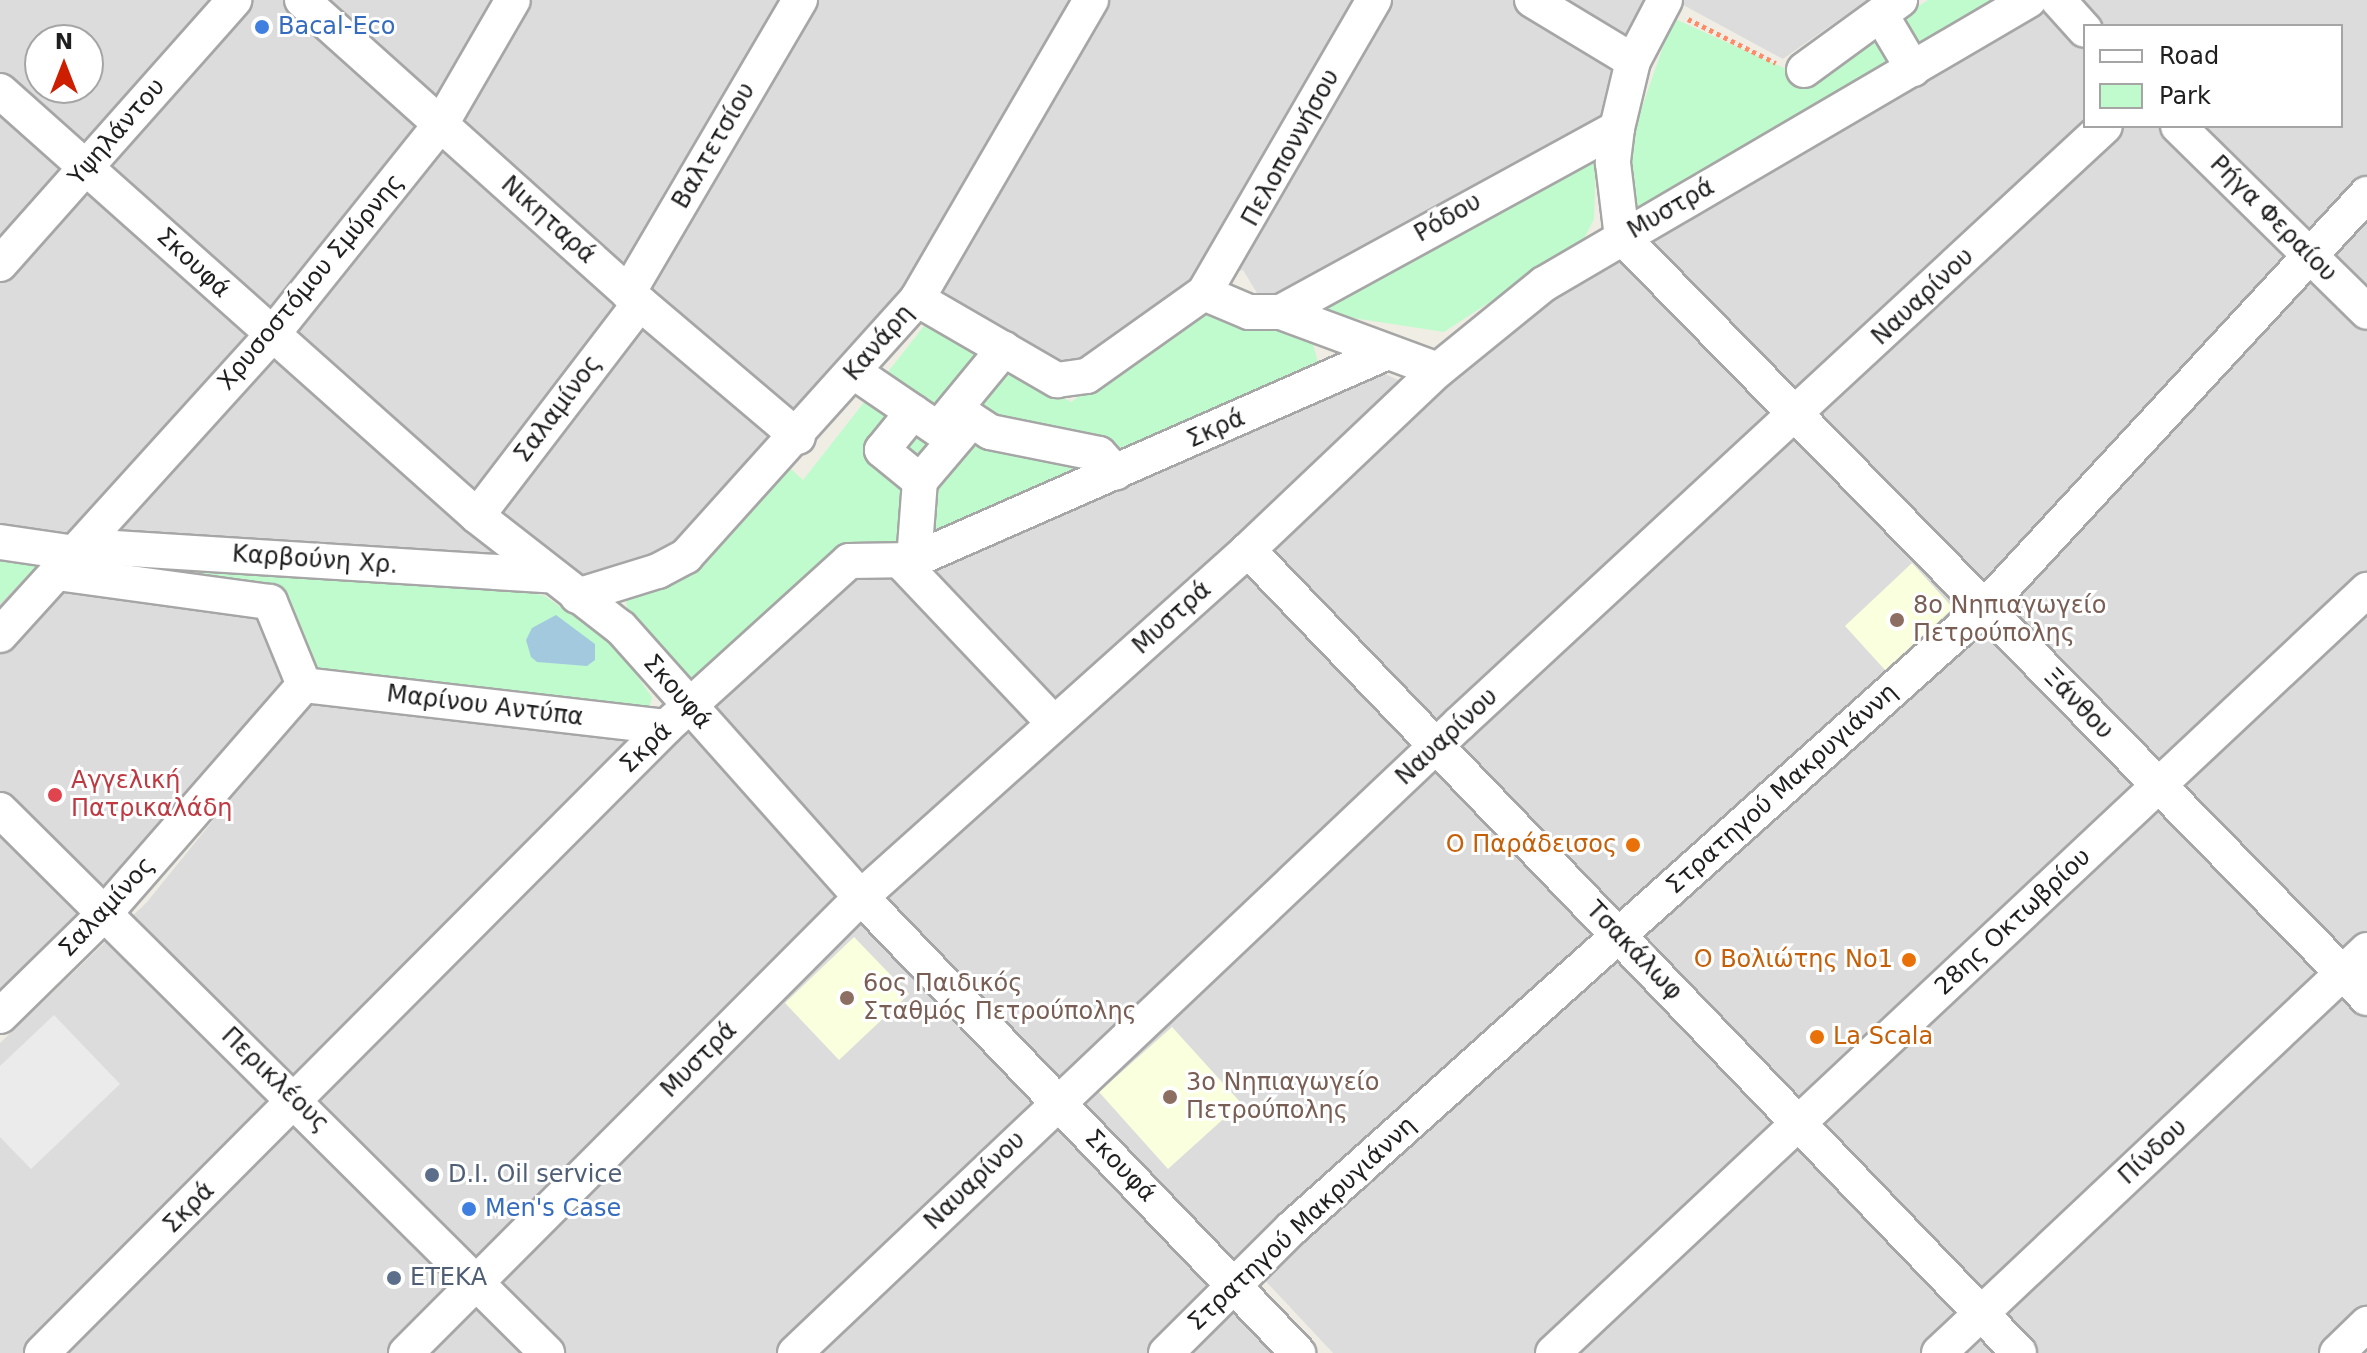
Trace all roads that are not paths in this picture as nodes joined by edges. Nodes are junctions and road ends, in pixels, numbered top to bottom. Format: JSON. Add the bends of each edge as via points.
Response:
{"nodes":[{"id":1,"x":234,"y":0,"type":"edge"},
{"id":2,"x":302,"y":0,"type":"edge"},
{"id":3,"x":513,"y":0,"type":"edge"},
{"id":4,"x":800,"y":0,"type":"edge"},
{"id":5,"x":1091,"y":0,"type":"edge"},
{"id":6,"x":1374,"y":0,"type":"edge"},
{"id":7,"x":1532,"y":0,"type":"edge"},
{"id":8,"x":2029,"y":0,"type":"edge"},
{"id":9,"x":2058,"y":0,"type":"edge"},
{"id":10,"x":1664,"y":3,"type":"edge"},
{"id":11,"x":1890,"y":8,"type":"edge"},
{"id":12,"x":2083,"y":28,"type":"edge"},
{"id":13,"x":1633,"y":61,"type":"junction"},
{"id":14,"x":1913,"y":69,"type":"junction"},
{"id":15,"x":1804,"y":70,"type":"road end"},
{"id":16,"x":0,"y":91,"type":"edge"},
{"id":17,"x":441,"y":124,"type":"junction"},
{"id":18,"x":1617,"y":128,"type":"junction"},
{"id":19,"x":2103,"y":128,"type":"edge"},
{"id":20,"x":2180,"y":128,"type":"edge"},
{"id":21,"x":88,"y":165,"type":"junction"},
{"id":22,"x":2367,"y":194,"type":"edge"},
{"id":23,"x":1622,"y":237,"type":"junction"},
{"id":24,"x":2311,"y":256,"type":"junction"},
{"id":25,"x":0,"y":264,"type":"edge"},
{"id":26,"x":1204,"y":293,"type":"junction"},
{"id":27,"x":634,"y":298,"type":"junction"},
{"id":28,"x":917,"y":299,"type":"junction"},
{"id":29,"x":1281,"y":312,"type":"junction"},
{"id":30,"x":2367,"y":312,"type":"edge"},
{"id":31,"x":271,"y":336,"type":"junction"},
{"id":32,"x":1004,"y":349,"type":"junction"},
{"id":33,"x":1383,"y":354,"type":"junction"},
{"id":34,"x":1438,"y":370,"type":"junction"},
{"id":35,"x":854,"y":372,"type":"junction"},
{"id":36,"x":913,"y":412,"type":"junction"},
{"id":37,"x":1798,"y":413,"type":"junction"},
{"id":38,"x":963,"y":415,"type":"junction"},
{"id":39,"x":798,"y":437,"type":"junction"},
{"id":40,"x":1116,"y":473,"type":"junction"},
{"id":41,"x":920,"y":481,"type":"junction"},
{"id":42,"x":477,"y":516,"type":"junction"},
{"id":43,"x":0,"y":542,"type":"edge"},
{"id":44,"x":1248,"y":550,"type":"junction"},
{"id":45,"x":72,"y":557,"type":"junction"},
{"id":46,"x":909,"y":562,"type":"junction"},
{"id":47,"x":547,"y":575,"type":"junction"},
{"id":48,"x":2367,"y":590,"type":"edge"},
{"id":49,"x":577,"y":596,"type":"junction"},
{"id":50,"x":1984,"y":608,"type":"junction"},
{"id":51,"x":0,"y":635,"type":"edge"},
{"id":52,"x":304,"y":685,"type":"junction"},
{"id":53,"x":678,"y":718,"type":"junction"},
{"id":54,"x":1054,"y":723,"type":"junction"},
{"id":55,"x":1438,"y":746,"type":"junction"},
{"id":56,"x":2159,"y":787,"type":"junction"},
{"id":57,"x":0,"y":810,"type":"edge"},
{"id":58,"x":861,"y":897,"type":"junction"},
{"id":59,"x":105,"y":913,"type":"junction"},
{"id":60,"x":1618,"y":935,"type":"junction"},
{"id":61,"x":2355,"y":962,"type":"edge"},
{"id":62,"x":2367,"y":998,"type":"edge"},
{"id":63,"x":0,"y":1016,"type":"edge"},
{"id":64,"x":1058,"y":1101,"type":"junction"},
{"id":65,"x":297,"y":1102,"type":"junction"},
{"id":66,"x":1798,"y":1121,"type":"junction"},
{"id":67,"x":477,"y":1282,"type":"junction"},
{"id":68,"x":1233,"y":1285,"type":"junction"},
{"id":69,"x":1981,"y":1313,"type":"junction"},
{"id":70,"x":2367,"y":1324,"type":"edge"},
{"id":71,"x":42,"y":1353,"type":"edge"},
{"id":72,"x":406,"y":1353,"type":"edge"},
{"id":73,"x":547,"y":1353,"type":"edge"},
{"id":74,"x":795,"y":1353,"type":"edge"},
{"id":75,"x":1166,"y":1353,"type":"edge"},
{"id":76,"x":1298,"y":1353,"type":"edge"},
{"id":77,"x":1553,"y":1353,"type":"edge"},
{"id":78,"x":1939,"y":1353,"type":"edge"},
{"id":79,"x":2019,"y":1353,"type":"edge"},
{"id":80,"x":2337,"y":1353,"type":"edge"}],
"edges":[{"from":1,"to":21,"type":"street","name":"Υψηλάντου"},
{"from":2,"to":17,"type":"street","name":"Νικηταρά"},
{"from":3,"to":17,"type":"street","name":"Χρυσοστόμου Σμύρνης"},
{"from":4,"to":27,"type":"street","name":"Βαλτετσίου"},
{"from":5,"to":28,"type":"street","name":"Κανάρη"},
{"from":6,"to":26,"type":"street","name":"Πελοποννήσου"},
{"from":7,"to":13,"type":"street"},
{"from":8,"to":14,"type":"street","name":"Μυστρά"},
{"from":9,"to":12,"type":"street"},
{"from":10,"to":13,"type":"street"},
{"from":11,"to":14,"type":"street"},
{"from":11,"to":15,"type":"street"},
{"from":13,"to":18,"type":"street"},
{"from":14,"to":23,"type":"street","name":"Μυστρά"},
{"from":16,"to":21,"type":"street","name":"Σκουφά"},
{"from":17,"to":27,"type":"street","name":"Νικηταρά"},
{"from":17,"to":31,"type":"street","name":"Χρυσοστόμου Σμύρνης"},
{"from":18,"to":23,"type":"street","via":[[1613,163]]},
{"from":18,"to":29,"type":"street","name":"Ρόδου"},
{"from":19,"to":37,"type":"street","name":"Ναυαρίνου"},
{"from":20,"to":24,"type":"street","name":"Ρήγα Φεραίου"},
{"from":21,"to":25,"type":"street","name":"Υψηλάντου"},
{"from":21,"to":31,"type":"street","name":"Σκουφά"},
{"from":22,"to":24,"type":"street","name":"Στρατηγού Μακρυγιάννη"},
{"from":23,"to":34,"type":"street","name":"Μυστρά","via":[[1544,284]]},
{"from":23,"to":37,"type":"street","name":"Ξάνθου"},
{"from":24,"to":30,"type":"street","name":"Ρήγα Φεραίου"},
{"from":24,"to":50,"type":"street","name":"Στρατηγού Μακρυγιάννη"},
{"from":26,"to":29,"type":"street","via":[[1249,312]]},
{"from":26,"to":32,"type":"street","via":[[1072,382],[1057,380]]},
{"from":27,"to":39,"type":"street","name":"Νικηταρά"},
{"from":27,"to":42,"type":"street","name":"Σαλαμίνος"},
{"from":28,"to":32,"type":"street"},
{"from":28,"to":35,"type":"street","name":"Κανάρη"},
{"from":29,"to":33,"type":"street"},
{"from":31,"to":42,"type":"street","name":"Σκουφά"},
{"from":31,"to":45,"type":"street","name":"Χρυσοστόμου Σμύρνης"},
{"from":32,"to":38,"type":"street"},
{"from":33,"to":34,"type":"street"},
{"from":33,"to":40,"type":"street","name":"Σκρά"},
{"from":34,"to":44,"type":"street","name":"Μυστρά"},
{"from":35,"to":36,"type":"street"},
{"from":35,"to":39,"type":"street","name":"Κανάρη"},
{"from":36,"to":38,"type":"street","via":[[938,429]]},
{"from":36,"to":41,"type":"street","via":[[882,450]]},
{"from":37,"to":50,"type":"street","name":"Ξάνθου"},
{"from":37,"to":55,"type":"street","name":"Ναυαρίνου"},
{"from":38,"to":40,"type":"street","via":[[990,432],[1099,454]]},
{"from":38,"to":41,"type":"street"},
{"from":39,"to":49,"type":"street","name":"Κανάρη","via":[[686,556],[658,571]]},
{"from":40,"to":46,"type":"street","name":"Σκρά"},
{"from":41,"to":46,"type":"street"},
{"from":42,"to":47,"type":"street","name":"Σκουφά"},
{"from":43,"to":45,"type":"street"},
{"from":44,"to":54,"type":"street","name":"Μυστρά"},
{"from":44,"to":55,"type":"street","name":"Τσακάλωφ"},
{"from":45,"to":47,"type":"street","name":"Καρβούνη Χρ."},
{"from":45,"to":51,"type":"street","name":"Χρυσοστόμου Σμύρνης"},
{"from":45,"to":52,"type":"street","via":[[270,602]]},
{"from":46,"to":53,"type":"street","name":"Σκρά","via":[[849,561]]},
{"from":46,"to":54,"type":"street"},
{"from":47,"to":49,"type":"street","name":"Σκουφά"},
{"from":48,"to":56,"type":"street","name":"28ης Οκτωβρίου"},
{"from":49,"to":53,"type":"street","name":"Σκουφά","via":[[621,628]]},
{"from":50,"to":56,"type":"street","name":"Ξάνθου"},
{"from":50,"to":60,"type":"street","name":"Στρατηγού Μακρυγιάννη"},
{"from":52,"to":53,"type":"street","name":"Μαρίνου Αντύπα"},
{"from":52,"to":59,"type":"street","name":"Σαλαμίνος"},
{"from":53,"to":58,"type":"street","name":"Σκουφά"},
{"from":53,"to":65,"type":"street","name":"Σκρά"},
{"from":54,"to":58,"type":"street","name":"Μυστρά"},
{"from":55,"to":60,"type":"street","name":"Τσακάλωφ"},
{"from":55,"to":64,"type":"street","name":"Ναυαρίνου"},
{"from":56,"to":61,"type":"street","name":"Ξάνθου"},
{"from":56,"to":66,"type":"street","name":"28ης Οκτωβρίου"},
{"from":57,"to":59,"type":"street","name":"Περικλέους"},
{"from":58,"to":64,"type":"street","name":"Σκουφά"},
{"from":58,"to":67,"type":"street","name":"Μυστρά"},
{"from":59,"to":63,"type":"street","name":"Σαλαμίνος"},
{"from":59,"to":65,"type":"street","name":"Περικλέους"},
{"from":60,"to":66,"type":"street","name":"Τσακάλωφ"},
{"from":60,"to":68,"type":"street","name":"Στρατηγού Μακρυγιάννη"},
{"from":61,"to":62,"type":"street","name":"Ξάνθου"},
{"from":61,"to":69,"type":"street","name":"Πίνδου"},
{"from":64,"to":68,"type":"street","name":"Σκουφά"},
{"from":64,"to":74,"type":"street","name":"Ναυαρίνου"},
{"from":65,"to":67,"type":"street","name":"Περικλέους"},
{"from":65,"to":71,"type":"street","name":"Σκρά"},
{"from":66,"to":69,"type":"street","name":"Τσακάλωφ"},
{"from":66,"to":77,"type":"street","name":"28ης Οκτωβρίου"},
{"from":67,"to":72,"type":"street","name":"Μυστρά"},
{"from":67,"to":73,"type":"street","name":"Περικλέους"},
{"from":68,"to":75,"type":"street","name":"Στρατηγού Μακρυγιάννη"},
{"from":68,"to":76,"type":"street","name":"Σκουφά"},
{"from":69,"to":78,"type":"street","name":"Πίνδου"},
{"from":69,"to":79,"type":"street","name":"Τσακάλωφ"},
{"from":70,"to":80,"type":"street"}]}
